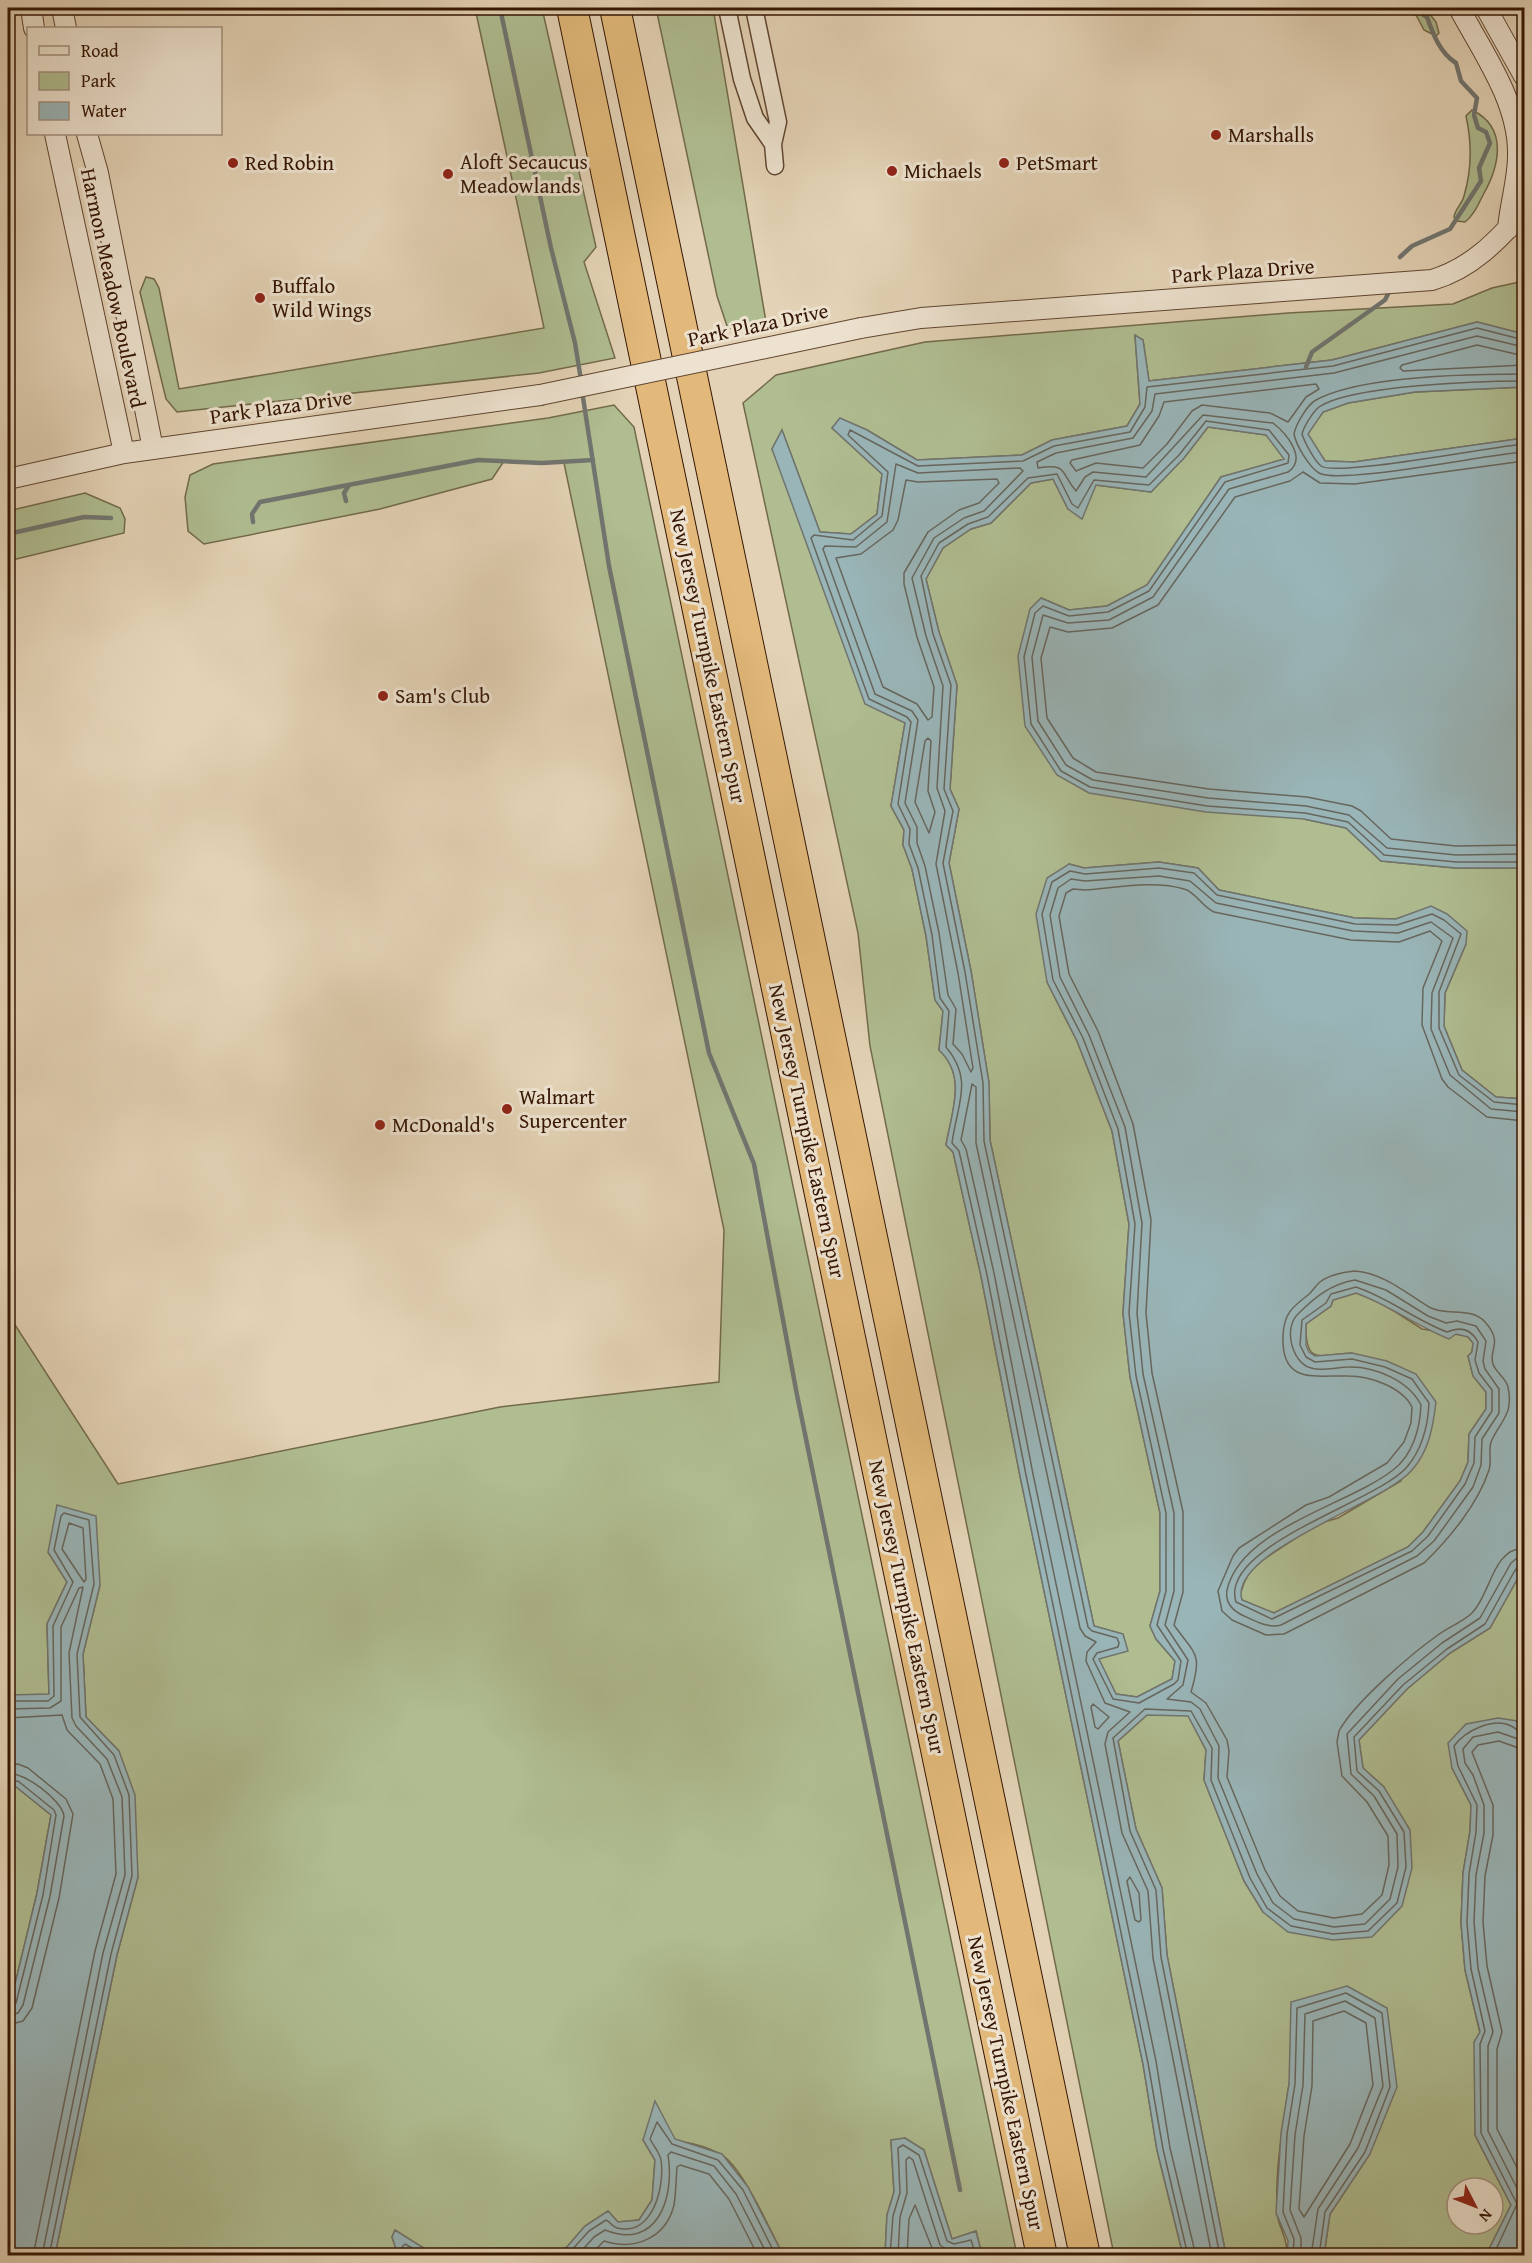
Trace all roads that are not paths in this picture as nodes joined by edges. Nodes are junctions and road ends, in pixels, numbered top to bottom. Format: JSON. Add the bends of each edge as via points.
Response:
{"nodes":[{"id":1,"x":31,"y":8,"type":"edge"},
{"id":2,"x":62,"y":8,"type":"edge"},
{"id":3,"x":572,"y":8,"type":"edge"},
{"id":4,"x":615,"y":8,"type":"edge"},
{"id":5,"x":727,"y":8,"type":"edge"},
{"id":6,"x":754,"y":8,"type":"edge"},
{"id":7,"x":1459,"y":8,"type":"edge"},
{"id":8,"x":1486,"y":8,"type":"edge"},
{"id":9,"x":34,"y":27,"type":"edge"},
{"id":10,"x":66,"y":27,"type":"edge"},
{"id":11,"x":1524,"y":76,"type":"edge"},
{"id":12,"x":55,"y":135,"type":"edge"},
{"id":13,"x":87,"y":135,"type":"edge"},
{"id":14,"x":773,"y":144,"type":"junction"},
{"id":15,"x":775,"y":166,"type":"dead end"},
{"id":16,"x":1524,"y":211,"type":"edge"},
{"id":17,"x":1508,"y":230,"type":"junction"},
{"id":18,"x":153,"y":449,"type":"junction"},
{"id":19,"x":124,"y":453,"type":"junction"},
{"id":20,"x":8,"y":478,"type":"edge"},
{"id":21,"x":1042,"y":2256,"type":"edge"},
{"id":22,"x":1085,"y":2256,"type":"edge"}],
"edges":[{"from":1,"to":9,"type":"street"},
{"from":2,"to":10,"type":"street"},
{"from":3,"to":21,"type":"highway","name":"New Jersey Turnpike Eastern Spur"},
{"from":4,"to":22,"type":"highway","name":"New Jersey Turnpike Eastern Spur"},
{"from":5,"to":14,"type":"street","via":[[755,118]]},
{"from":6,"to":14,"type":"street","via":[[778,122]]},
{"from":7,"to":17,"type":"street","via":[[1503,90],[1515,123],[1519,150]]},
{"from":8,"to":11,"type":"street"},
{"from":12,"to":19,"type":"street","name":"Harmon Meadow Boulevard"},
{"from":13,"to":18,"type":"street","name":"Harmon Meadow Boulevard","via":[[105,205]]},
{"from":14,"to":15,"type":"street"},
{"from":16,"to":17,"type":"street","name":"Park Plaza Drive"},
{"from":17,"to":18,"type":"street","name":"Park Plaza Drive","bridge":true,"via":[[1469,265],[1419,282],[931,317],[540,395]]},
{"from":18,"to":19,"type":"street","name":"Park Plaza Drive"},
{"from":19,"to":20,"type":"street","name":"Park Plaza Drive"}]}
